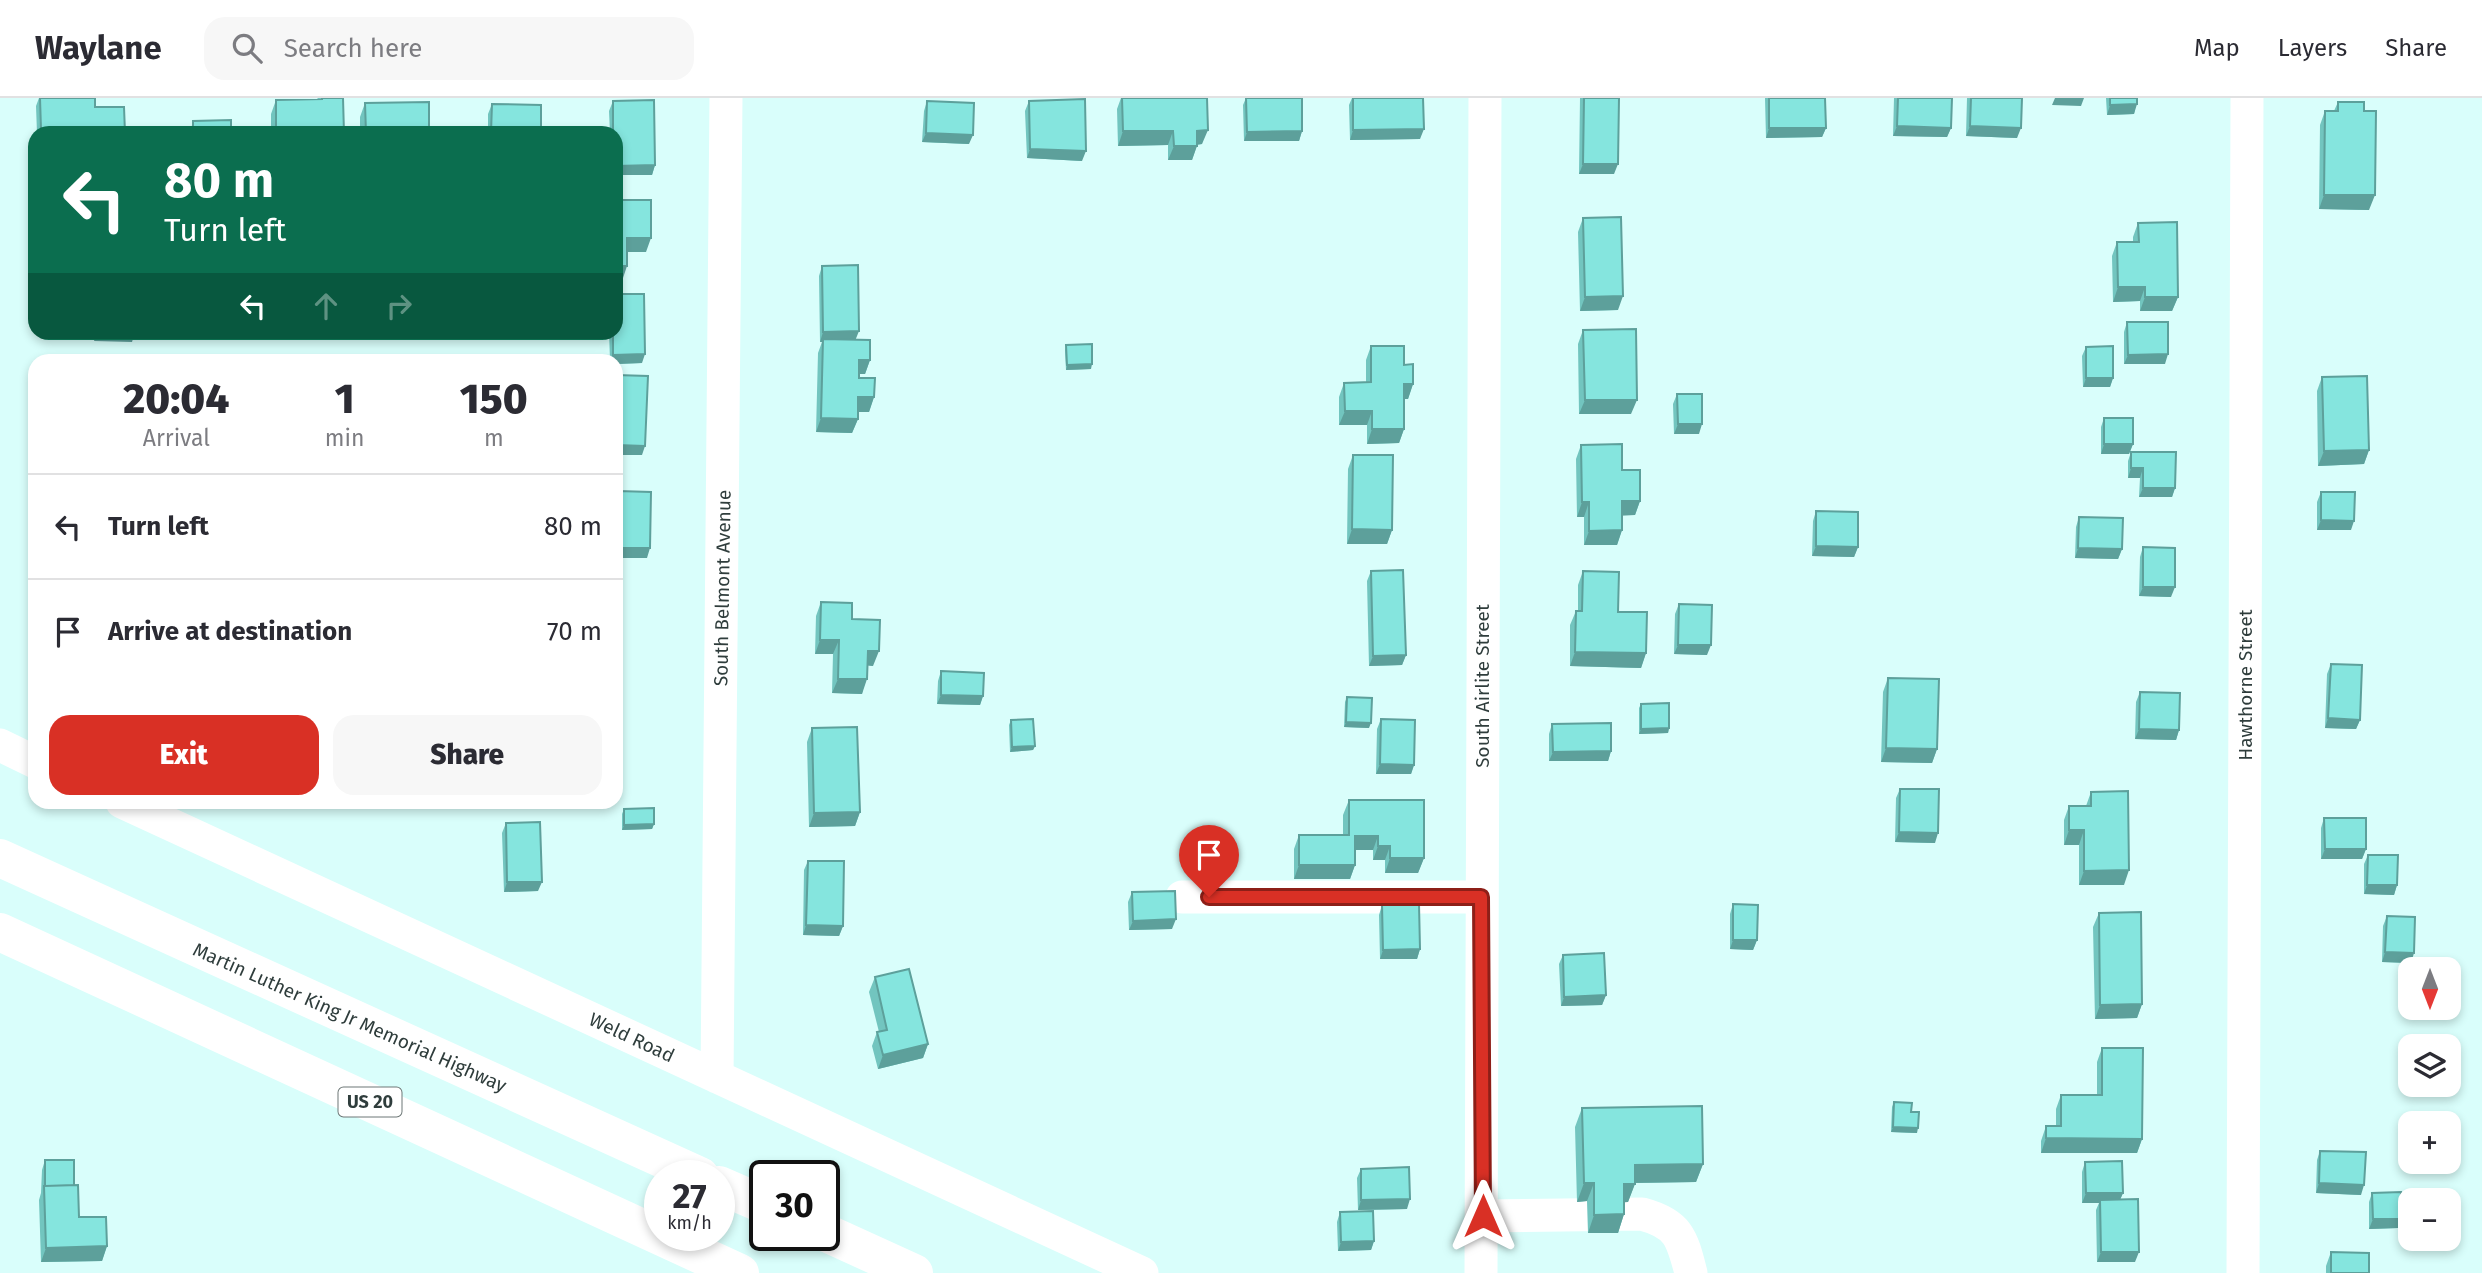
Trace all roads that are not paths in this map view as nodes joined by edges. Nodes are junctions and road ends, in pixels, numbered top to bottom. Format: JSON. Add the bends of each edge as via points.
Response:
{"nodes":[{"id":1,"x":726,"y":98,"type":"edge"},
{"id":2,"x":1485,"y":98,"type":"edge"},
{"id":3,"x":2247,"y":98,"type":"edge"},
{"id":4,"x":0,"y":745,"type":"edge"},
{"id":5,"x":28,"y":759,"type":"edge"},
{"id":6,"x":137,"y":809,"type":"edge"},
{"id":7,"x":0,"y":858,"type":"edge"},
{"id":8,"x":1182,"y":897,"type":"dead end"},
{"id":9,"x":1481,"y":897,"type":"junction"},
{"id":10,"x":0,"y":932,"type":"edge"},
{"id":11,"x":717,"y":1077,"type":"junction"},
{"id":12,"x":665,"y":1160,"type":"edge"},
{"id":13,"x":1483,"y":1216,"type":"junction"},
{"id":14,"x":840,"y":1239,"type":"edge"},
{"id":15,"x":740,"y":1273,"type":"edge"},
{"id":16,"x":914,"y":1273,"type":"edge"},
{"id":17,"x":1142,"y":1273,"type":"edge"},
{"id":18,"x":1481,"y":1273,"type":"edge"},
{"id":19,"x":1691,"y":1273,"type":"edge"},
{"id":20,"x":2243,"y":1273,"type":"edge"}],
"edges":[{"from":1,"to":11,"type":"street","name":"South Belmont Avenue"},
{"from":2,"to":9,"type":"street","name":"South Airlite Street"},
{"from":3,"to":20,"type":"street","name":"Hawthorne Street"},
{"from":4,"to":5,"type":"street"},
{"from":6,"to":11,"type":"street","name":"Weld Road"},
{"from":7,"to":12,"type":"highway","name":"Martin Luther King Jr Memorial Highway"},
{"from":8,"to":9,"type":"street"},
{"from":9,"to":13,"type":"street","name":"South Airlite Street"},
{"from":10,"to":15,"type":"highway","number":"US 20"},
{"from":11,"to":17,"type":"street","name":"Weld Road"},
{"from":13,"to":18,"type":"street","name":"South Airlite Street"},
{"from":13,"to":19,"type":"street","via":[[1642,1214],[1675,1230],[1684,1243]]},
{"from":14,"to":16,"type":"highway"}]}
